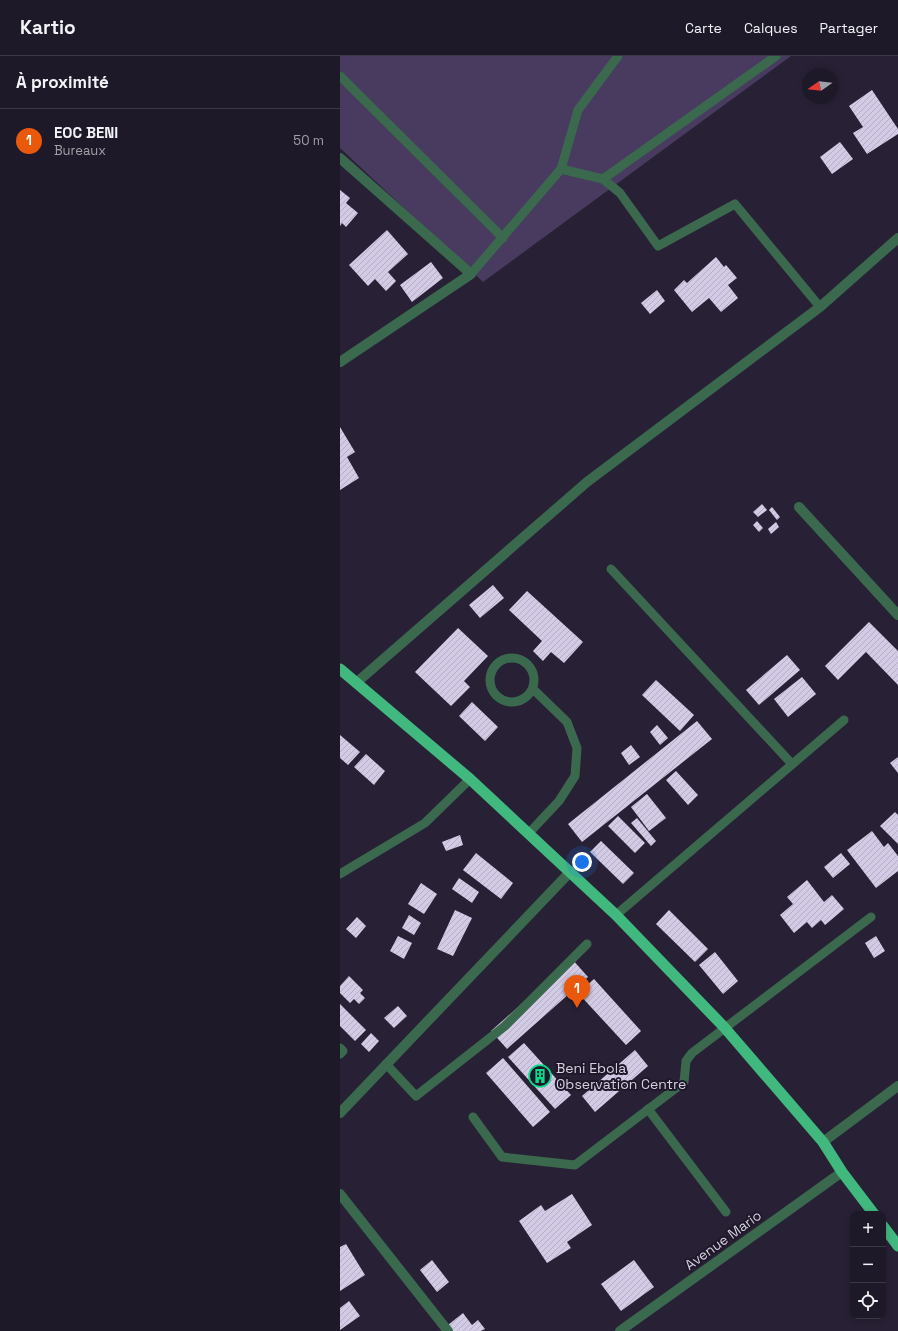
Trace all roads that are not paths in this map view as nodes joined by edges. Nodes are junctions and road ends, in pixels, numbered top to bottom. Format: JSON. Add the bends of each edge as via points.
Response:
{"nodes":[{"id":1,"x":618,"y":56,"type":"edge"},
{"id":2,"x":776,"y":56,"type":"edge"},
{"id":3,"x":340,"y":76,"type":"edge"},
{"id":4,"x":340,"y":158,"type":"edge"},
{"id":5,"x":561,"y":169,"type":"junction"},
{"id":6,"x":604,"y":179,"type":"junction"},
{"id":7,"x":503,"y":238,"type":"junction"},
{"id":8,"x":898,"y":238,"type":"edge"},
{"id":9,"x":471,"y":274,"type":"junction"},
{"id":10,"x":820,"y":307,"type":"junction"},
{"id":11,"x":340,"y":362,"type":"edge"},
{"id":12,"x":799,"y":508,"type":"dead end"},
{"id":13,"x":611,"y":569,"type":"dead end"},
{"id":14,"x":898,"y":615,"type":"edge"},
{"id":15,"x":340,"y":669,"type":"edge"},
{"id":16,"x":356,"y":683,"type":"junction"},
{"id":17,"x":533,"y":689,"type":"junction"},
{"id":18,"x":844,"y":720,"type":"dead end"},
{"id":19,"x":792,"y":764,"type":"junction"},
{"id":20,"x":470,"y":779,"type":"junction"},
{"id":21,"x":529,"y":833,"type":"junction"},
{"id":22,"x":571,"y":871,"type":"junction"},
{"id":23,"x":340,"y":874,"type":"edge"},
{"id":24,"x":616,"y":915,"type":"junction"},
{"id":25,"x":871,"y":917,"type":"dead end"},
{"id":26,"x":587,"y":944,"type":"dead end"},
{"id":27,"x":724,"y":1027,"type":"junction"},
{"id":28,"x":340,"y":1048,"type":"edge"},
{"id":29,"x":340,"y":1054,"type":"edge"},
{"id":30,"x":386,"y":1064,"type":"junction"},
{"id":31,"x":898,"y":1086,"type":"edge"},
{"id":32,"x":648,"y":1110,"type":"junction"},
{"id":33,"x":340,"y":1113,"type":"edge"},
{"id":34,"x":473,"y":1117,"type":"dead end"},
{"id":35,"x":823,"y":1142,"type":"junction"},
{"id":36,"x":842,"y":1172,"type":"junction"},
{"id":37,"x":340,"y":1194,"type":"edge"},
{"id":38,"x":872,"y":1211,"type":"edge"},
{"id":39,"x":726,"y":1212,"type":"dead end"},
{"id":40,"x":886,"y":1230,"type":"edge"},
{"id":41,"x":898,"y":1246,"type":"edge"},
{"id":42,"x":448,"y":1331,"type":"edge"},
{"id":43,"x":620,"y":1331,"type":"edge"}],
"edges":[{"from":1,"to":5,"type":"lane","via":[[578,110]]},
{"from":2,"to":6,"type":"lane"},
{"from":3,"to":7,"type":"lane"},
{"from":4,"to":9,"type":"street"},
{"from":5,"to":6,"type":"lane"},
{"from":5,"to":7,"type":"lane"},
{"from":6,"to":10,"type":"lane","via":[[620,193],[658,246],[735,204]]},
{"from":7,"to":9,"type":"lane"},
{"from":8,"to":10,"type":"street"},
{"from":9,"to":11,"type":"street"},
{"from":10,"to":16,"type":"street","via":[[587,482]]},
{"from":12,"to":14,"type":"street"},
{"from":13,"to":19,"type":"lane"},
{"from":15,"to":16,"type":"highway"},
{"from":16,"to":20,"type":"highway"},
{"from":17,"to":17,"type":"lane","via":[[533,673],[524,660],[508,657],[494,665],[488,680],[494,694],[507,702],[523,700]]},
{"from":17,"to":21,"type":"lane","via":[[567,722],[577,748],[575,776],[559,801]]},
{"from":18,"to":19,"type":"lane"},
{"from":19,"to":24,"type":"lane"},
{"from":20,"to":21,"type":"highway"},
{"from":20,"to":23,"type":"lane","via":[[425,824]]},
{"from":21,"to":22,"type":"highway"},
{"from":22,"to":24,"type":"highway"},
{"from":22,"to":30,"type":"street"},
{"from":24,"to":27,"type":"highway"},
{"from":25,"to":27,"type":"lane"},
{"from":26,"to":30,"type":"lane","via":[[505,1026],[416,1096]]},
{"from":27,"to":32,"type":"lane","via":[[686,1061],[684,1082]]},
{"from":27,"to":35,"type":"highway"},
{"from":28,"to":29,"type":"lane","via":[[343,1051]]},
{"from":30,"to":33,"type":"street"},
{"from":31,"to":35,"type":"street"},
{"from":32,"to":34,"type":"lane","via":[[575,1165],[502,1157]]},
{"from":32,"to":39,"type":"lane"},
{"from":35,"to":36,"type":"highway"},
{"from":36,"to":38,"type":"highway"},
{"from":36,"to":43,"type":"street","name":"Avenue Mario"},
{"from":37,"to":42,"type":"street"},
{"from":40,"to":41,"type":"highway"}]}
